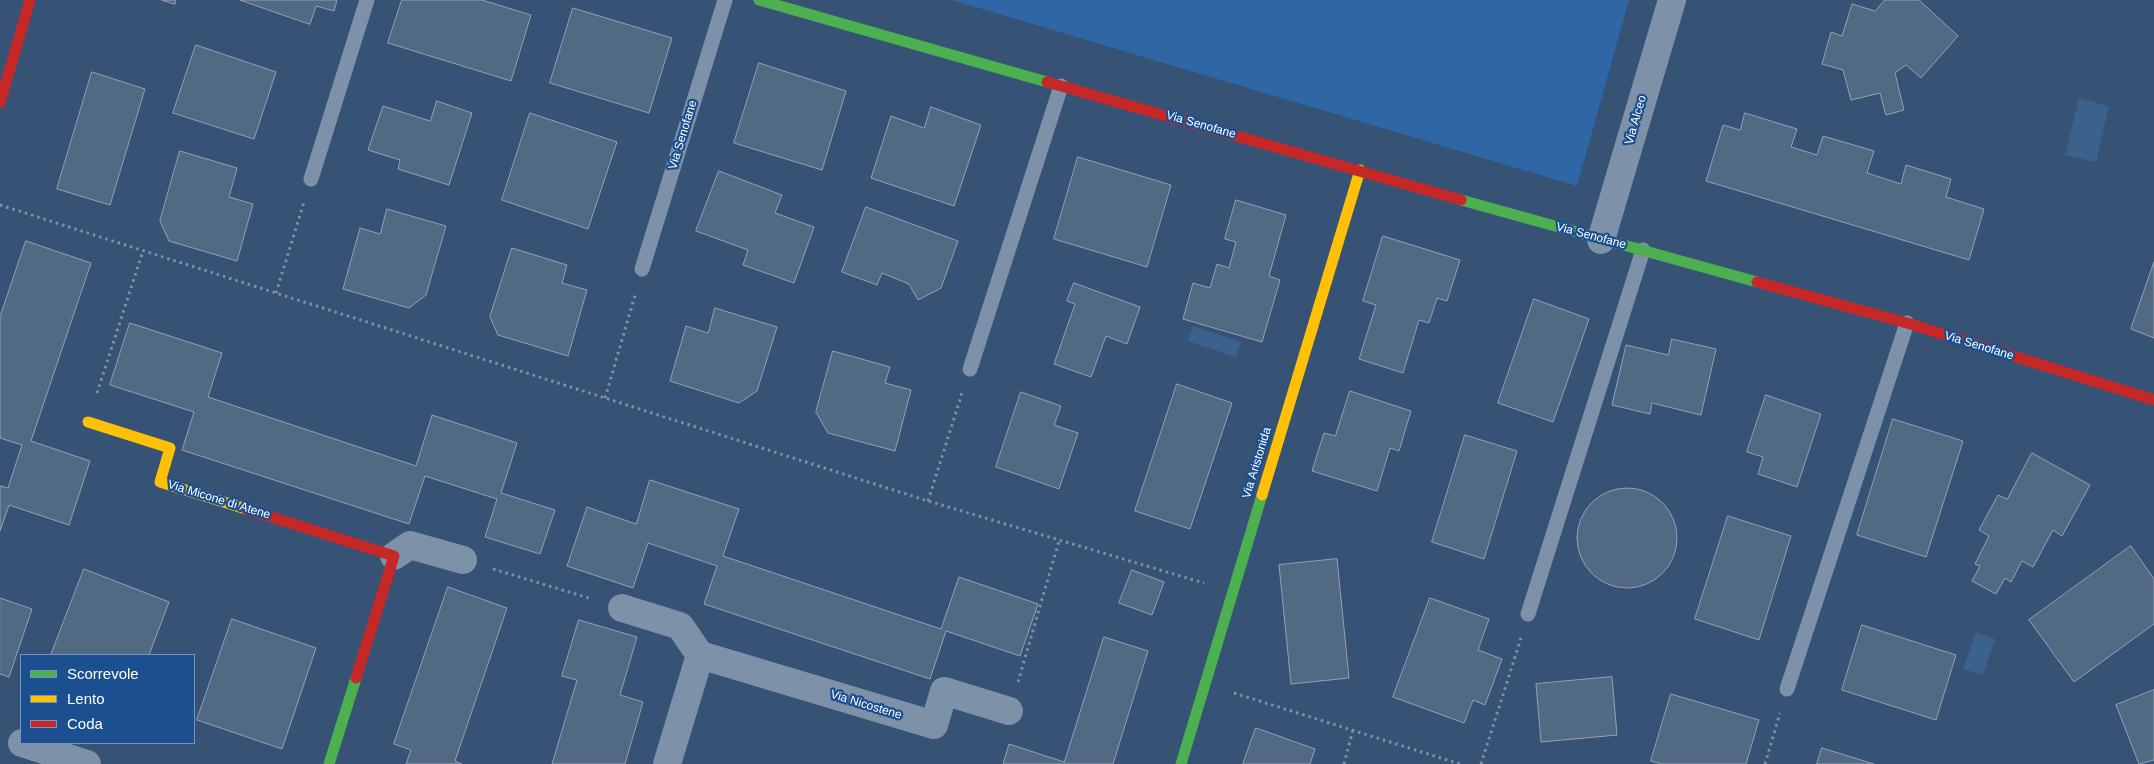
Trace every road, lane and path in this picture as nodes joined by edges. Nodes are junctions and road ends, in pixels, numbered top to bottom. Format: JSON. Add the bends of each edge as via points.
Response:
{"nodes":[{"id":1,"x":30,"y":0,"type":"edge"},
{"id":2,"x":367,"y":0,"type":"edge"},
{"id":3,"x":725,"y":0,"type":"edge"},
{"id":4,"x":760,"y":0,"type":"edge"},
{"id":5,"x":1672,"y":0,"type":"edge"},
{"id":6,"x":1061,"y":86,"type":"junction"},
{"id":7,"x":0,"y":102,"type":"edge"},
{"id":8,"x":1360,"y":170,"type":"junction"},
{"id":9,"x":310,"y":180,"type":"joint"},
{"id":10,"x":0,"y":205,"type":"edge"},
{"id":11,"x":1601,"y":240,"type":"junction"},
{"id":12,"x":1643,"y":250,"type":"junction"},
{"id":13,"x":143,"y":251,"type":"junction"},
{"id":14,"x":642,"y":269,"type":"joint"},
{"id":15,"x":276,"y":293,"type":"junction"},
{"id":16,"x":1907,"y":323,"type":"junction"},
{"id":17,"x":970,"y":369,"type":"joint"},
{"id":18,"x":605,"y":398,"type":"junction"},
{"id":19,"x":2150,"y":402,"type":"edge"},
{"id":20,"x":88,"y":422,"type":"joint"},
{"id":21,"x":928,"y":502,"type":"junction"},
{"id":22,"x":1059,"y":541,"type":"junction"},
{"id":23,"x":394,"y":556,"type":"junction"},
{"id":24,"x":463,"y":560,"type":"joint"},
{"id":25,"x":1233,"y":592,"type":"junction"},
{"id":26,"x":622,"y":608,"type":"joint"},
{"id":27,"x":1528,"y":614,"type":"joint"},
{"id":28,"x":700,"y":654,"type":"junction"},
{"id":29,"x":1205,"y":684,"type":"junction"},
{"id":30,"x":1787,"y":689,"type":"joint"},
{"id":31,"x":1009,"y":711,"type":"joint"},
{"id":32,"x":1353,"y":730,"type":"junction"},
{"id":33,"x":0,"y":736,"type":"edge"},
{"id":34,"x":20,"y":742,"type":"edge"},
{"id":35,"x":25,"y":744,"type":"edge"},
{"id":36,"x":84,"y":764,"type":"edge"},
{"id":37,"x":329,"y":764,"type":"edge"},
{"id":38,"x":667,"y":764,"type":"edge"},
{"id":39,"x":1181,"y":764,"type":"edge"},
{"id":40,"x":1344,"y":764,"type":"edge"},
{"id":41,"x":1460,"y":764,"type":"edge"},
{"id":42,"x":1481,"y":764,"type":"edge"},
{"id":43,"x":1765,"y":764,"type":"edge"}],
"edges":[{"from":1,"to":7,"type":"street"},
{"from":2,"to":9,"type":"lane"},
{"from":3,"to":14,"type":"lane","name":"Via Senofane"},
{"from":4,"to":6,"type":"street","name":"Via Senofane"},
{"from":5,"to":11,"type":"street","name":"Via Alceo"},
{"from":6,"to":8,"type":"street","name":"Via Senofane"},
{"from":6,"to":17,"type":"lane"},
{"from":8,"to":11,"type":"street","name":"Via Senofane"},
{"from":8,"to":25,"type":"street","name":"Via Aristonida"},
{"from":9,"to":15,"type":"path"},
{"from":10,"to":13,"type":"path"},
{"from":11,"to":12,"type":"street","name":"Via Senofane"},
{"from":12,"to":16,"type":"street","name":"Via Senofane"},
{"from":12,"to":27,"type":"lane","name":"Via Senofane"},
{"from":13,"to":15,"type":"path"},
{"from":13,"to":20,"type":"path"},
{"from":14,"to":18,"type":"path"},
{"from":15,"to":18,"type":"path"},
{"from":16,"to":19,"type":"street","name":"Via Senofane"},
{"from":16,"to":30,"type":"lane"},
{"from":17,"to":21,"type":"path"},
{"from":18,"to":21,"type":"path"},
{"from":20,"to":23,"type":"street","name":"Via Micone di Atene","via":[[170,448],[160,482]]},
{"from":21,"to":22,"type":"path"},
{"from":22,"to":25,"type":"path"},
{"from":22,"to":31,"type":"path"},
{"from":23,"to":24,"type":"street","via":[[410,545]]},
{"from":23,"to":37,"type":"street"},
{"from":24,"to":26,"type":"path"},
{"from":25,"to":29,"type":"street","name":"Via Aristonida"},
{"from":26,"to":28,"type":"street","via":[[680,626]]},
{"from":27,"to":42,"type":"path"},
{"from":28,"to":31,"type":"street","name":"Via Nicostene","via":[[934,725],[944,691]]},
{"from":28,"to":38,"type":"street"},
{"from":29,"to":32,"type":"path"},
{"from":29,"to":39,"type":"street","name":"Via Aristonida"},
{"from":30,"to":43,"type":"path"},
{"from":32,"to":40,"type":"path"},
{"from":32,"to":41,"type":"path"},
{"from":33,"to":34,"type":"street"},
{"from":35,"to":36,"type":"street"}]}
